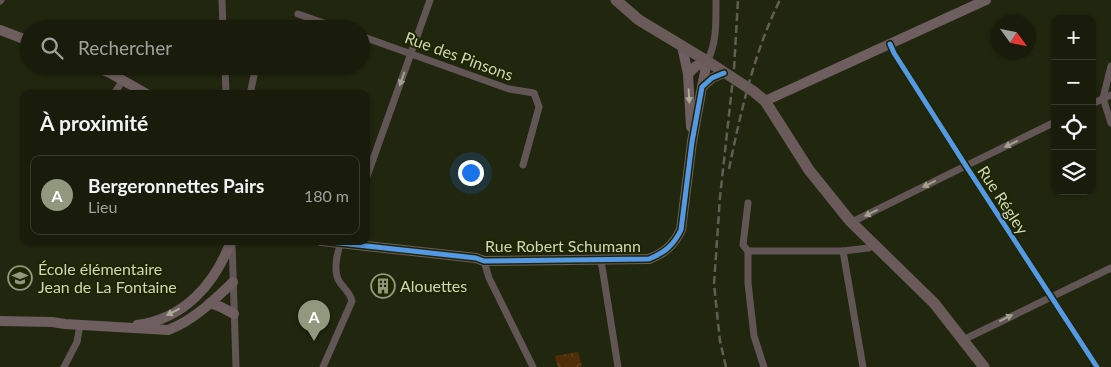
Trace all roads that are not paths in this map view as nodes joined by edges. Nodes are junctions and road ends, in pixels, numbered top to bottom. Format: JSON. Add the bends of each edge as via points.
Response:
{"nodes":[{"id":1,"x":222,"y":0,"type":"edge"},
{"id":2,"x":430,"y":0,"type":"edge"},
{"id":3,"x":616,"y":0,"type":"edge"},
{"id":4,"x":716,"y":0,"type":"edge"},
{"id":5,"x":986,"y":0,"type":"edge"},
{"id":6,"x":298,"y":14,"type":"dead end"},
{"id":7,"x":223,"y":20,"type":"edge"},
{"id":8,"x":315,"y":20,"type":"edge"},
{"id":9,"x":0,"y":30,"type":"edge"},
{"id":10,"x":20,"y":38,"type":"edge"},
{"id":11,"x":370,"y":39,"type":"edge"},
{"id":12,"x":890,"y":44,"type":"junction"},
{"id":13,"x":682,"y":46,"type":"junction"},
{"id":14,"x":411,"y":53,"type":"junction"},
{"id":15,"x":707,"y":61,"type":"junction"},
{"id":16,"x":1111,"y":66,"type":"edge"},
{"id":17,"x":724,"y":73,"type":"junction"},
{"id":18,"x":688,"y":74,"type":"junction"},
{"id":19,"x":113,"y":75,"type":"edge"},
{"id":20,"x":225,"y":75,"type":"edge"},
{"id":21,"x":254,"y":75,"type":"edge"},
{"id":22,"x":123,"y":80,"type":"junction"},
{"id":23,"x":702,"y":86,"type":"junction"},
{"id":24,"x":117,"y":90,"type":"edge"},
{"id":25,"x":140,"y":90,"type":"edge"},
{"id":26,"x":226,"y":90,"type":"edge"},
{"id":27,"x":251,"y":90,"type":"edge"},
{"id":28,"x":1111,"y":95,"type":"edge"},
{"id":29,"x":1102,"y":98,"type":"junction"},
{"id":30,"x":765,"y":101,"type":"junction"},
{"id":31,"x":1096,"y":102,"type":"edge"},
{"id":32,"x":1111,"y":123,"type":"edge"},
{"id":33,"x":1051,"y":124,"type":"edge"},
{"id":34,"x":692,"y":142,"type":"junction"},
{"id":35,"x":523,"y":165,"type":"dead end"},
{"id":36,"x":966,"y":166,"type":"junction"},
{"id":37,"x":370,"y":168,"type":"edge"},
{"id":38,"x":748,"y":203,"type":"dead end"},
{"id":39,"x":850,"y":221,"type":"junction"},
{"id":40,"x":230,"y":245,"type":"edge"},
{"id":41,"x":231,"y":245,"type":"edge"},
{"id":42,"x":341,"y":245,"type":"edge"},
{"id":43,"x":367,"y":245,"type":"edge"},
{"id":44,"x":874,"y":245,"type":"junction"},
{"id":45,"x":844,"y":250,"type":"junction"},
{"id":46,"x":748,"y":251,"type":"junction"},
{"id":47,"x":484,"y":260,"type":"junction"},
{"id":48,"x":601,"y":260,"type":"junction"},
{"id":49,"x":1111,"y":268,"type":"edge"},
{"id":50,"x":211,"y":282,"type":"junction"},
{"id":51,"x":233,"y":282,"type":"junction"},
{"id":52,"x":1051,"y":296,"type":"junction"},
{"id":53,"x":210,"y":303,"type":"junction"},
{"id":54,"x":234,"y":314,"type":"junction"},
{"id":55,"x":0,"y":323,"type":"edge"},
{"id":56,"x":80,"y":325,"type":"junction"},
{"id":57,"x":114,"y":328,"type":"junction"},
{"id":58,"x":963,"y":340,"type":"junction"},
{"id":59,"x":64,"y":367,"type":"edge"},
{"id":60,"x":236,"y":367,"type":"edge"},
{"id":61,"x":323,"y":367,"type":"edge"},
{"id":62,"x":533,"y":367,"type":"edge"},
{"id":63,"x":618,"y":367,"type":"edge"},
{"id":64,"x":764,"y":367,"type":"edge"},
{"id":65,"x":863,"y":367,"type":"edge"},
{"id":66,"x":984,"y":367,"type":"edge"},
{"id":67,"x":1097,"y":367,"type":"edge"}],
"edges":[{"from":1,"to":7,"type":"street"},
{"from":2,"to":14,"type":"street"},
{"from":3,"to":13,"type":"main road","via":[[639,20]]},
{"from":4,"to":15,"type":"street","via":[[716,22]]},
{"from":5,"to":12,"type":"street"},
{"from":6,"to":8,"type":"street"},
{"from":9,"to":10,"type":"street"},
{"from":11,"to":14,"type":"street","name":"Rue des Pinsons"},
{"from":12,"to":30,"type":"street"},
{"from":12,"to":36,"type":"street","name":"Rue Régley"},
{"from":13,"to":15,"type":"main road"},
{"from":13,"to":18,"type":"street","name":"Rue Robert Schumann"},
{"from":14,"to":35,"type":"street","name":"Rue des Pinsons","via":[[509,90],[534,93],[539,107]]},
{"from":14,"to":37,"type":"street","one_way":true},
{"from":15,"to":17,"type":"main road"},
{"from":15,"to":18,"type":"street"},
{"from":15,"to":23,"type":"street","name":"Rue Robert Schumann"},
{"from":16,"to":29,"type":"street"},
{"from":17,"to":23,"type":"street"},
{"from":17,"to":30,"type":"main road"},
{"from":18,"to":34,"type":"street","name":"Rue Robert Schumann","one_way":true},
{"from":19,"to":22,"type":"street"},
{"from":20,"to":26,"type":"street"},
{"from":21,"to":27,"type":"street"},
{"from":22,"to":24,"type":"street"},
{"from":22,"to":25,"type":"street"},
{"from":23,"to":34,"type":"street","name":"Rue Robert Schumann"},
{"from":28,"to":29,"type":"street"},
{"from":29,"to":31,"type":"street"},
{"from":29,"to":32,"type":"street"},
{"from":30,"to":39,"type":"main road","via":[[810,170]]},
{"from":33,"to":36,"type":"street","one_way":true},
{"from":34,"to":48,"type":"street","name":"Rue Robert Schumann","via":[[681,230],[675,242],[663,253],[648,259]]},
{"from":36,"to":39,"type":"street","one_way":true},
{"from":36,"to":52,"type":"street","name":"Rue Régley"},
{"from":38,"to":46,"type":"street","via":[[744,244]]},
{"from":39,"to":44,"type":"main road"},
{"from":40,"to":50,"type":"street"},
{"from":41,"to":51,"type":"street"},
{"from":42,"to":61,"type":"street","via":[[337,261],[338,280],[351,296],[351,304]]},
{"from":43,"to":47,"type":"street","name":"Rue Robert Schumann"},
{"from":44,"to":45,"type":"street"},
{"from":44,"to":58,"type":"main road","via":[[934,303]]},
{"from":45,"to":46,"type":"street"},
{"from":45,"to":65,"type":"street"},
{"from":46,"to":64,"type":"street","via":[[754,336]]},
{"from":47,"to":48,"type":"street","name":"Rue Robert Schumann"},
{"from":47,"to":62,"type":"street","via":[[489,278]]},
{"from":48,"to":63,"type":"street"},
{"from":49,"to":52,"type":"street"},
{"from":50,"to":51,"type":"street"},
{"from":50,"to":57,"type":"street","one_way":true,"via":[[178,310],[146,324]]},
{"from":51,"to":53,"type":"street"},
{"from":51,"to":54,"type":"street"},
{"from":58,"to":52,"type":"street","one_way":true},
{"from":52,"to":67,"type":"street","name":"Rue Régley"},
{"from":53,"to":54,"type":"street"},
{"from":53,"to":57,"type":"street","via":[[181,325],[168,330]]},
{"from":54,"to":60,"type":"street"},
{"from":55,"to":56,"type":"street"},
{"from":56,"to":57,"type":"street"},
{"from":56,"to":59,"type":"street","via":[[77,342]]},
{"from":58,"to":66,"type":"main road"}]}
